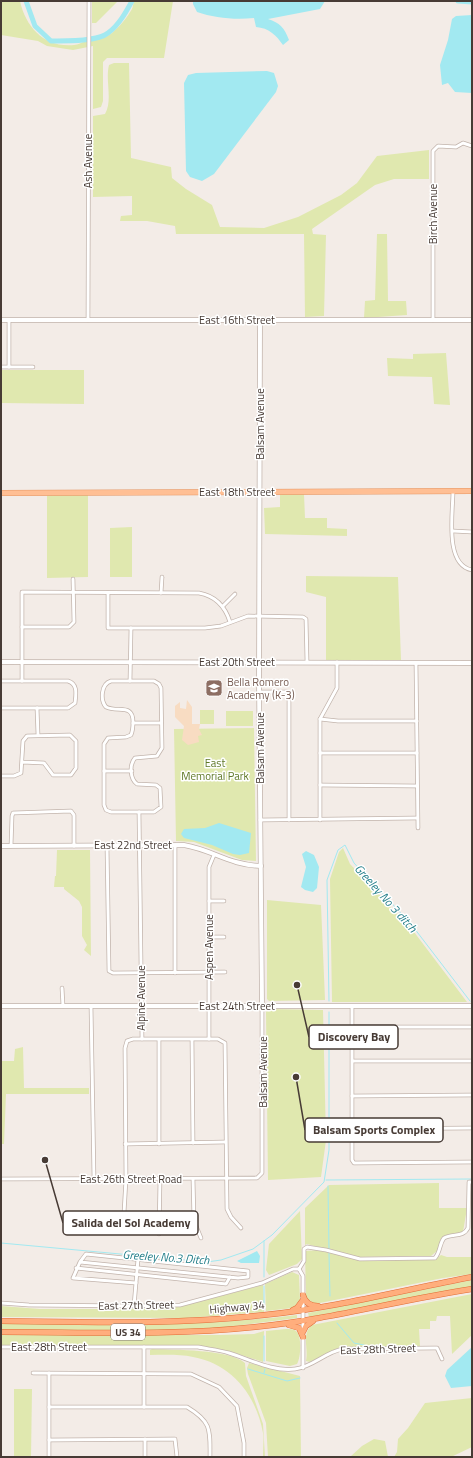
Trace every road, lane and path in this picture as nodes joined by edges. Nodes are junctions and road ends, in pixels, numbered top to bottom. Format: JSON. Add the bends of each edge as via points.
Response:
{"nodes":[{"id":1,"x":89,"y":1,"type":"edge"},
{"id":2,"x":472,"y":146,"type":"edge"},
{"id":3,"x":1,"y":320,"type":"edge"},
{"id":4,"x":88,"y":320,"type":"junction"},
{"id":5,"x":260,"y":320,"type":"junction"},
{"id":6,"x":432,"y":320,"type":"junction"},
{"id":7,"x":472,"y":320,"type":"edge"},
{"id":8,"x":9,"y":321,"type":"junction"},
{"id":9,"x":9,"y":366,"type":"junction"},
{"id":10,"x":1,"y":367,"type":"edge"},
{"id":11,"x":33,"y":367,"type":"dead end"},
{"id":12,"x":453,"y":491,"type":"junction"},
{"id":13,"x":472,"y":491,"type":"edge"},
{"id":14,"x":259,"y":492,"type":"junction"},
{"id":15,"x":1,"y":493,"type":"edge"},
{"id":16,"x":453,"y":530,"type":"junction"},
{"id":17,"x":472,"y":532,"type":"edge"},
{"id":18,"x":472,"y":570,"type":"edge"},
{"id":19,"x":162,"y":577,"type":"dead end"},
{"id":20,"x":73,"y":579,"type":"dead end"},
{"id":21,"x":73,"y":593,"type":"junction"},
{"id":22,"x":108,"y":593,"type":"junction"},
{"id":23,"x":161,"y":593,"type":"junction"},
{"id":24,"x":235,"y":594,"type":"dead end"},
{"id":25,"x":223,"y":606,"type":"junction"},
{"id":26,"x":257,"y":616,"type":"junction"},
{"id":27,"x":230,"y":622,"type":"junction"},
{"id":28,"x":22,"y":627,"type":"junction"},
{"id":29,"x":131,"y":628,"type":"junction"},
{"id":30,"x":1,"y":662,"type":"edge"},
{"id":31,"x":22,"y":662,"type":"junction"},
{"id":32,"x":130,"y":662,"type":"junction"},
{"id":33,"x":259,"y":662,"type":"junction"},
{"id":34,"x":307,"y":662,"type":"junction"},
{"id":35,"x":337,"y":662,"type":"junction"},
{"id":36,"x":416,"y":663,"type":"junction"},
{"id":37,"x":472,"y":663,"type":"edge"},
{"id":38,"x":1,"y":681,"type":"edge"},
{"id":39,"x":22,"y":681,"type":"junction"},
{"id":40,"x":130,"y":681,"type":"junction"},
{"id":41,"x":259,"y":692,"type":"junction"},
{"id":42,"x":1,"y":708,"type":"edge"},
{"id":43,"x":37,"y":708,"type":"junction"},
{"id":44,"x":320,"y":719,"type":"junction"},
{"id":45,"x":417,"y":721,"type":"junction"},
{"id":46,"x":133,"y":723,"type":"junction"},
{"id":47,"x":161,"y":723,"type":"junction"},
{"id":48,"x":38,"y":735,"type":"junction"},
{"id":49,"x":320,"y":753,"type":"junction"},
{"id":50,"x":417,"y":753,"type":"junction"},
{"id":51,"x":22,"y":762,"type":"junction"},
{"id":52,"x":104,"y":771,"type":"junction"},
{"id":53,"x":132,"y":771,"type":"junction"},
{"id":54,"x":1,"y":776,"type":"edge"},
{"id":55,"x":320,"y":785,"type":"junction"},
{"id":56,"x":417,"y":786,"type":"junction"},
{"id":57,"x":139,"y":812,"type":"junction"},
{"id":58,"x":417,"y":818,"type":"junction"},
{"id":59,"x":260,"y":820,"type":"junction"},
{"id":60,"x":289,"y":820,"type":"junction"},
{"id":61,"x":320,"y":820,"type":"junction"},
{"id":62,"x":418,"y":828,"type":"dead end"},
{"id":63,"x":140,"y":845,"type":"junction"},
{"id":64,"x":175,"y":845,"type":"junction"},
{"id":65,"x":1,"y":846,"type":"edge"},
{"id":66,"x":11,"y":846,"type":"junction"},
{"id":67,"x":74,"y":846,"type":"junction"},
{"id":68,"x":107,"y":846,"type":"junction"},
{"id":69,"x":214,"y":855,"type":"junction"},
{"id":70,"x":262,"y":866,"type":"junction"},
{"id":71,"x":209,"y":901,"type":"junction"},
{"id":72,"x":224,"y":901,"type":"dead end"},
{"id":73,"x":209,"y":937,"type":"junction"},
{"id":74,"x":224,"y":938,"type":"dead end"},
{"id":75,"x":225,"y":972,"type":"dead end"},
{"id":76,"x":141,"y":973,"type":"junction"},
{"id":77,"x":175,"y":973,"type":"junction"},
{"id":78,"x":209,"y":973,"type":"junction"},
{"id":79,"x":62,"y":988,"type":"dead end"},
{"id":80,"x":262,"y":1005,"type":"junction"},
{"id":81,"x":1,"y":1006,"type":"edge"},
{"id":82,"x":63,"y":1006,"type":"junction"},
{"id":83,"x":91,"y":1006,"type":"junction"},
{"id":84,"x":142,"y":1006,"type":"junction"},
{"id":85,"x":209,"y":1006,"type":"junction"},
{"id":86,"x":472,"y":1006,"type":"edge"},
{"id":87,"x":352,"y":1007,"type":"junction"},
{"id":88,"x":352,"y":1027,"type":"junction"},
{"id":89,"x":472,"y":1027,"type":"edge"},
{"id":90,"x":142,"y":1039,"type":"junction"},
{"id":91,"x":209,"y":1039,"type":"junction"},
{"id":92,"x":159,"y":1040,"type":"junction"},
{"id":93,"x":192,"y":1040,"type":"junction"},
{"id":94,"x":353,"y":1061,"type":"junction"},
{"id":95,"x":472,"y":1061,"type":"edge"},
{"id":96,"x":472,"y":1095,"type":"edge"},
{"id":97,"x":352,"y":1096,"type":"junction"},
{"id":98,"x":472,"y":1128,"type":"edge"},
{"id":99,"x":352,"y":1129,"type":"junction"},
{"id":100,"x":225,"y":1142,"type":"junction"},
{"id":101,"x":194,"y":1143,"type":"junction"},
{"id":102,"x":125,"y":1144,"type":"junction"},
{"id":103,"x":159,"y":1144,"type":"junction"},
{"id":104,"x":472,"y":1162,"type":"edge"},
{"id":105,"x":260,"y":1176,"type":"joint"},
{"id":106,"x":1,"y":1179,"type":"edge"},
{"id":107,"x":94,"y":1179,"type":"junction"},
{"id":108,"x":126,"y":1179,"type":"junction"},
{"id":109,"x":160,"y":1179,"type":"junction"},
{"id":110,"x":193,"y":1179,"type":"junction"},
{"id":111,"x":226,"y":1179,"type":"junction"},
{"id":112,"x":472,"y":1182,"type":"edge"},
{"id":113,"x":241,"y":1228,"type":"dead end"},
{"id":114,"x":112,"y":1230,"type":"dead end"},
{"id":115,"x":159,"y":1234,"type":"dead end"},
{"id":116,"x":201,"y":1238,"type":"dead end"},
{"id":117,"x":138,"y":1259,"type":"junction"},
{"id":118,"x":80,"y":1262,"type":"junction"},
{"id":119,"x":76,"y":1268,"type":"junction"},
{"id":120,"x":136,"y":1268,"type":"junction"},
{"id":121,"x":299,"y":1269,"type":"junction"},
{"id":122,"x":136,"y":1275,"type":"junction"},
{"id":123,"x":231,"y":1277,"type":"junction"},
{"id":124,"x":472,"y":1277,"type":"edge"},
{"id":125,"x":136,"y":1283,"type":"junction"},
{"id":126,"x":472,"y":1290,"type":"edge"},
{"id":127,"x":303,"y":1298,"type":"junction"},
{"id":128,"x":1,"y":1303,"type":"edge"},
{"id":129,"x":134,"y":1306,"type":"junction"},
{"id":130,"x":327,"y":1306,"type":"junction"},
{"id":131,"x":303,"y":1311,"type":"junction"},
{"id":132,"x":288,"y":1312,"type":"junction"},
{"id":133,"x":318,"y":1319,"type":"junction"},
{"id":134,"x":1,"y":1321,"type":"edge"},
{"id":135,"x":303,"y":1321,"type":"junction"},
{"id":136,"x":280,"y":1324,"type":"junction"},
{"id":137,"x":1,"y":1332,"type":"edge"},
{"id":138,"x":303,"y":1334,"type":"junction"},
{"id":139,"x":1,"y":1347,"type":"edge"},
{"id":140,"x":144,"y":1347,"type":"junction"},
{"id":141,"x":442,"y":1359,"type":"dead end"},
{"id":142,"x":303,"y":1368,"type":"junction"},
{"id":143,"x":49,"y":1373,"type":"junction"},
{"id":144,"x":144,"y":1373,"type":"junction"},
{"id":145,"x":33,"y":1374,"type":"dead end"},
{"id":146,"x":49,"y":1407,"type":"junction"},
{"id":147,"x":144,"y":1407,"type":"junction"},
{"id":148,"x":145,"y":1439,"type":"junction"},
{"id":149,"x":49,"y":1440,"type":"junction"},
{"id":150,"x":49,"y":1457,"type":"edge"},
{"id":151,"x":145,"y":1457,"type":"edge"},
{"id":152,"x":177,"y":1457,"type":"edge"},
{"id":153,"x":210,"y":1457,"type":"edge"},
{"id":154,"x":244,"y":1457,"type":"edge"}],
"edges":[{"from":1,"to":4,"type":"street","name":"Ash Avenue"},
{"from":2,"to":6,"type":"street","name":"Birch Avenue","via":[[438,146],[433,151]]},
{"from":3,"to":8,"type":"street","name":"East 16th Street"},
{"from":4,"to":5,"type":"street","name":"East 16th Street"},
{"from":4,"to":8,"type":"street","name":"East 16th Street"},
{"from":5,"to":6,"type":"street","name":"East 16th Street"},
{"from":5,"to":14,"type":"street","name":"Balsam Avenue"},
{"from":6,"to":7,"type":"street","name":"East 16th Street"},
{"from":8,"to":9,"type":"street"},
{"from":9,"to":10,"type":"street"},
{"from":9,"to":11,"type":"street"},
{"from":12,"to":13,"type":"main road","name":"East 18th Street"},
{"from":12,"to":14,"type":"main road","name":"East 18th Street"},
{"from":12,"to":16,"type":"street"},
{"from":14,"to":15,"type":"main road","name":"East 18th Street"},
{"from":14,"to":26,"type":"street","name":"Balsam Avenue"},
{"from":16,"to":17,"type":"street"},
{"from":16,"to":18,"type":"street","via":[[454,554],[460,563]]},
{"from":19,"to":23,"type":"street"},
{"from":20,"to":21,"type":"street"},
{"from":21,"to":22,"type":"street"},
{"from":21,"to":28,"type":"street","via":[[74,622],[69,627]]},
{"from":21,"to":28,"type":"street","via":[[22,592]]},
{"from":22,"to":23,"type":"street"},
{"from":22,"to":29,"type":"street","via":[[108,628]]},
{"from":23,"to":25,"type":"street","via":[[204,594],[217,599]]},
{"from":24,"to":25,"type":"street"},
{"from":25,"to":27,"type":"street"},
{"from":26,"to":27,"type":"street"},
{"from":26,"to":33,"type":"street","name":"Balsam Avenue"},
{"from":26,"to":34,"type":"street","via":[[298,615],[304,618]]},
{"from":27,"to":29,"type":"street","via":[[204,628]]},
{"from":28,"to":31,"type":"street"},
{"from":29,"to":32,"type":"street"},
{"from":30,"to":31,"type":"street","name":"East 20th Street"},
{"from":31,"to":32,"type":"street","name":"East 20th Street"},
{"from":31,"to":39,"type":"street"},
{"from":32,"to":33,"type":"street","name":"East 20th Street"},
{"from":32,"to":40,"type":"street"},
{"from":33,"to":34,"type":"street","name":"East 20th Street"},
{"from":33,"to":41,"type":"street","name":"Balsam Avenue"},
{"from":34,"to":35,"type":"street","name":"East 20th Street"},
{"from":35,"to":36,"type":"street","name":"East 20th Street"},
{"from":35,"to":44,"type":"street","via":[[337,688]]},
{"from":36,"to":37,"type":"street","name":"East 20th Street"},
{"from":36,"to":45,"type":"street"},
{"from":38,"to":39,"type":"street"},
{"from":39,"to":43,"type":"street","via":[[68,680],[74,684],[76,700],[72,706]]},
{"from":40,"to":46,"type":"street","via":[[106,683],[103,689],[103,703],[109,709],[126,709],[131,712]]},
{"from":40,"to":47,"type":"street","via":[[154,681],[159,684]]},
{"from":41,"to":59,"type":"street","name":"Balsam Avenue"},
{"from":41,"to":60,"type":"street","via":[[289,692]]},
{"from":42,"to":43,"type":"street"},
{"from":43,"to":48,"type":"street"},
{"from":44,"to":45,"type":"street"},
{"from":44,"to":49,"type":"street"},
{"from":45,"to":50,"type":"street"},
{"from":46,"to":47,"type":"street"},
{"from":46,"to":52,"type":"street","via":[[133,732],[130,735],[108,738],[105,741]]},
{"from":47,"to":53,"type":"street","via":[[160,752],[154,756],[135,758]]},
{"from":48,"to":51,"type":"street","via":[[27,736],[23,740]]},
{"from":48,"to":51,"type":"street","via":[[73,737],[76,742],[75,772],[70,776],[56,776],[44,763]]},
{"from":49,"to":50,"type":"street"},
{"from":49,"to":55,"type":"street"},
{"from":50,"to":56,"type":"street"},
{"from":51,"to":54,"type":"street","via":[[22,771],[19,775]]},
{"from":52,"to":53,"type":"street"},
{"from":52,"to":57,"type":"street","via":[[106,810]]},
{"from":53,"to":57,"type":"street","via":[[136,784],[156,785],[161,790],[162,806],[158,810]]},
{"from":55,"to":56,"type":"street"},
{"from":55,"to":61,"type":"street"},
{"from":56,"to":58,"type":"street"},
{"from":57,"to":63,"type":"street","name":"Alpine Avenue"},
{"from":58,"to":61,"type":"street"},
{"from":58,"to":62,"type":"street"},
{"from":59,"to":60,"type":"street"},
{"from":59,"to":70,"type":"street","name":"Balsam Avenue"},
{"from":60,"to":61,"type":"street"},
{"from":63,"to":64,"type":"street","name":"East 22nd Street"},
{"from":63,"to":68,"type":"street","name":"East 22nd Street"},
{"from":63,"to":76,"type":"street","name":"Alpine Avenue"},
{"from":64,"to":69,"type":"street","name":"East 22nd Street","via":[[198,848]]},
{"from":64,"to":77,"type":"street"},
{"from":65,"to":66,"type":"street","name":"East 22nd Street"},
{"from":66,"to":67,"type":"street","name":"East 22nd Street"},
{"from":66,"to":67,"type":"street","via":[[15,812],[73,813]]},
{"from":67,"to":68,"type":"street","name":"East 22nd Street"},
{"from":68,"to":76,"type":"street","via":[[109,971]]},
{"from":69,"to":70,"type":"street","name":"East 22nd Street","via":[[234,863]]},
{"from":69,"to":71,"type":"street","name":"Aspen Avenue","via":[[209,867]]},
{"from":70,"to":80,"type":"street","name":"Balsam Avenue"},
{"from":71,"to":72,"type":"street"},
{"from":71,"to":73,"type":"street","name":"Aspen Avenue"},
{"from":73,"to":74,"type":"street"},
{"from":73,"to":78,"type":"street","name":"Aspen Avenue"},
{"from":75,"to":78,"type":"street"},
{"from":76,"to":77,"type":"street"},
{"from":76,"to":84,"type":"street","name":"Alpine Avenue"},
{"from":77,"to":78,"type":"street"},
{"from":78,"to":85,"type":"street","name":"Aspen Avenue"},
{"from":79,"to":82,"type":"street"},
{"from":80,"to":85,"type":"street","name":"East 24th Street"},
{"from":80,"to":87,"type":"street","name":"East 24th Street"},
{"from":80,"to":105,"type":"street","name":"Balsam Avenue"},
{"from":81,"to":82,"type":"street","name":"East 24th Street"},
{"from":82,"to":83,"type":"street","name":"East 24th Street"},
{"from":83,"to":84,"type":"street","name":"East 24th Street"},
{"from":83,"to":107,"type":"street"},
{"from":84,"to":85,"type":"street","name":"East 24th Street"},
{"from":84,"to":90,"type":"street","name":"Alpine Avenue"},
{"from":85,"to":91,"type":"street","name":"Aspen Avenue"},
{"from":86,"to":87,"type":"street","name":"East 24th Street"},
{"from":87,"to":88,"type":"street"},
{"from":88,"to":89,"type":"street"},
{"from":88,"to":94,"type":"street"},
{"from":90,"to":92,"type":"street"},
{"from":90,"to":102,"type":"street","name":"Alpine Avenue","via":[[129,1040],[125,1044]]},
{"from":91,"to":93,"type":"street"},
{"from":91,"to":100,"type":"street","via":[[221,1039],[226,1047]]},
{"from":92,"to":93,"type":"street"},
{"from":92,"to":103,"type":"street"},
{"from":93,"to":101,"type":"street"},
{"from":94,"to":95,"type":"street"},
{"from":94,"to":97,"type":"street"},
{"from":96,"to":97,"type":"street"},
{"from":97,"to":99,"type":"street"},
{"from":98,"to":99,"type":"street"},
{"from":99,"to":104,"type":"street","via":[[354,1163]]},
{"from":100,"to":101,"type":"street"},
{"from":100,"to":111,"type":"street"},
{"from":101,"to":103,"type":"street"},
{"from":102,"to":103,"type":"street"},
{"from":102,"to":108,"type":"street","name":"Alpine Avenue"},
{"from":105,"to":111,"type":"street","name":"East 26th Street Road"},
{"from":106,"to":107,"type":"street","name":"East 26th Street Road"},
{"from":107,"to":108,"type":"street","name":"East 26th Street Road"},
{"from":108,"to":109,"type":"street","name":"East 26th Street Road"},
{"from":108,"to":114,"type":"street","name":"Alpine Avenue","via":[[124,1213]]},
{"from":109,"to":110,"type":"street","name":"East 26th Street Road"},
{"from":109,"to":115,"type":"street"},
{"from":110,"to":111,"type":"street","name":"East 26th Street Road"},
{"from":110,"to":116,"type":"street","via":[[194,1221]]},
{"from":111,"to":113,"type":"street","via":[[227,1209]]},
{"from":112,"to":121,"type":"street","via":[[468,1228],[463,1234],[444,1238],[440,1252],[435,1258],[360,1259],[307,1247],[304,1249],[304,1261]]},
{"from":117,"to":118,"type":"street","via":[[86,1254]]},
{"from":117,"to":120,"type":"street"},
{"from":117,"to":123,"type":"street","via":[[248,1272],[248,1277]]},
{"from":118,"to":119,"type":"street"},
{"from":118,"to":120,"type":"street"},
{"from":119,"to":122,"type":"street"},
{"from":119,"to":125,"type":"street","via":[[73,1278]]},
{"from":120,"to":122,"type":"street"},
{"from":120,"to":123,"type":"street"},
{"from":121,"to":127,"type":"street","via":[[303,1276]]},
{"from":121,"to":129,"type":"street","name":"East 27th Street","via":[[293,1268],[262,1283],[180,1305]]},
{"from":122,"to":123,"type":"street","via":[[226,1284]]},
{"from":122,"to":125,"type":"street"},
{"from":124,"to":130,"type":"highway","name":"Highway 34","number":"US 34"},
{"from":125,"to":129,"type":"street"},
{"from":126,"to":133,"type":"highway","name":"Highway 34","number":"US 34"},
{"from":127,"to":130,"type":"highway","via":[[308,1304]]},
{"from":127,"to":131,"type":"street"},
{"from":127,"to":132,"type":"highway","via":[[297,1308]]},
{"from":128,"to":129,"type":"street","name":"East 27th Street"},
{"from":130,"to":131,"type":"highway","name":"Highway 34","number":"US 34"},
{"from":131,"to":132,"type":"highway","name":"Highway 34","number":"US 34"},
{"from":131,"to":135,"type":"street"},
{"from":132,"to":134,"type":"highway","name":"Highway 34","number":"US 34","via":[[188,1321]]},
{"from":133,"to":135,"type":"highway","name":"Highway 34","number":"US 34"},
{"from":133,"to":138,"type":"highway","via":[[309,1323]]},
{"from":135,"to":136,"type":"highway","name":"Highway 34","number":"US 34"},
{"from":135,"to":138,"type":"street"},
{"from":136,"to":137,"type":"highway","name":"Highway 34","number":"US 34","via":[[213,1331]]},
{"from":136,"to":138,"type":"highway","via":[[296,1326]]},
{"from":138,"to":142,"type":"street"},
{"from":139,"to":140,"type":"street","name":"East 28th Street"},
{"from":140,"to":142,"type":"street","name":"East 28th Street","via":[[210,1348],[275,1368]]},
{"from":140,"to":144,"type":"street"},
{"from":141,"to":142,"type":"street","name":"East 28th Street","via":[[438,1348],[351,1348],[333,1352]]},
{"from":143,"to":144,"type":"street"},
{"from":143,"to":145,"type":"street"},
{"from":143,"to":146,"type":"street"},
{"from":144,"to":147,"type":"street"},
{"from":144,"to":154,"type":"street","via":[[191,1374],[219,1387],[237,1406]]},
{"from":146,"to":147,"type":"street"},
{"from":146,"to":149,"type":"street"},
{"from":147,"to":153,"type":"street","via":[[187,1407],[201,1416],[210,1430]]},
{"from":148,"to":149,"type":"street"},
{"from":148,"to":151,"type":"street"},
{"from":148,"to":152,"type":"street","via":[[175,1439]]},
{"from":149,"to":150,"type":"street"}]}
